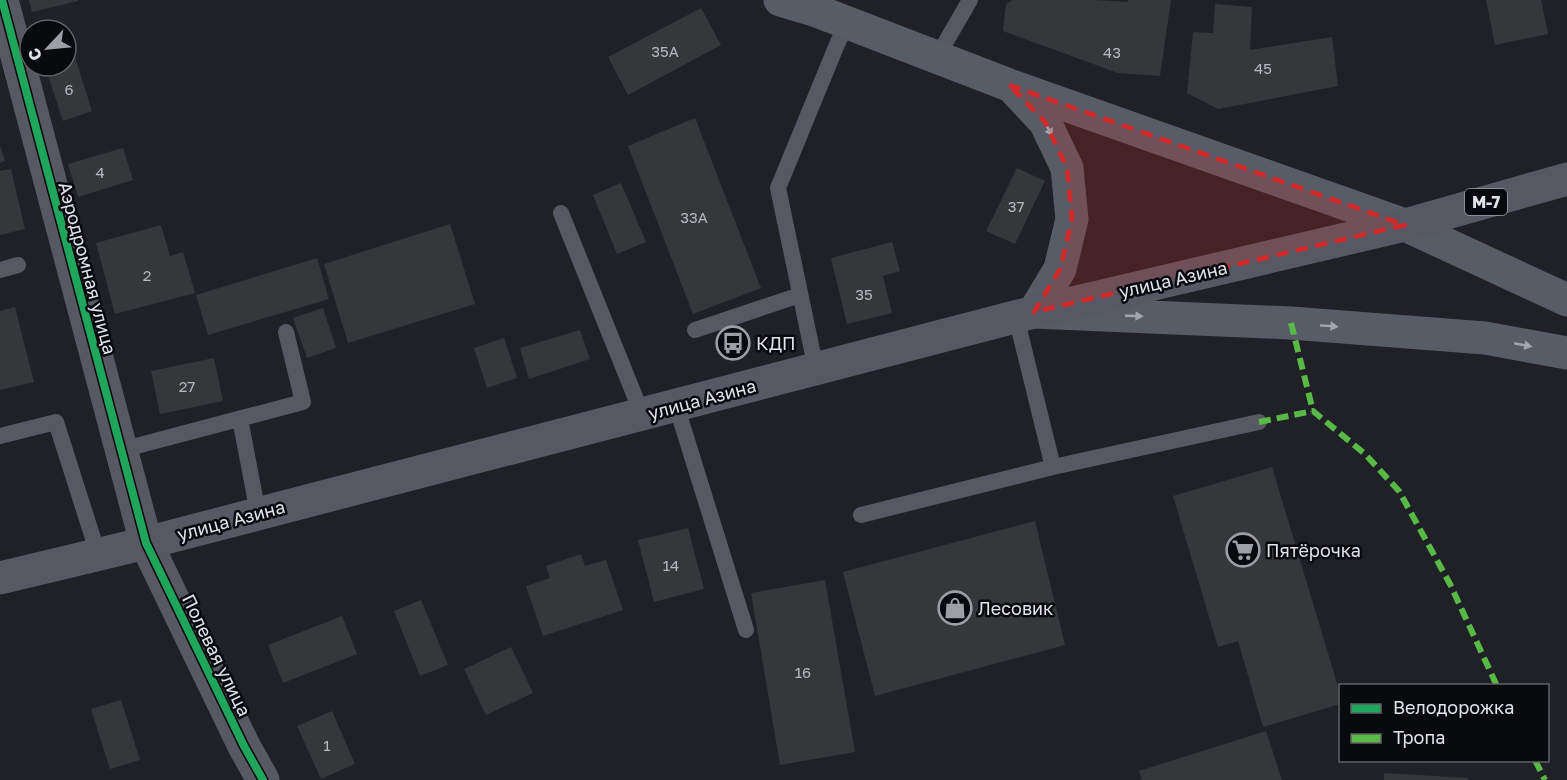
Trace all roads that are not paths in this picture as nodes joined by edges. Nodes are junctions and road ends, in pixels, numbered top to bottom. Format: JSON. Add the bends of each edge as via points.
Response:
{"nodes":[{"id":1,"x":2,"y":0,"type":"edge"},
{"id":2,"x":780,"y":0,"type":"edge"},
{"id":3,"x":970,"y":0,"type":"edge"},
{"id":4,"x":848,"y":23,"type":"junction"},
{"id":5,"x":937,"y":57,"type":"junction"},
{"id":6,"x":1009,"y":85,"type":"junction"},
{"id":7,"x":1567,"y":178,"type":"edge"},
{"id":8,"x":561,"y":213,"type":"dead end"},
{"id":9,"x":1404,"y":225,"type":"junction"},
{"id":10,"x":18,"y":265,"type":"dead end"},
{"id":11,"x":0,"y":270,"type":"edge"},
{"id":12,"x":800,"y":295,"type":"junction"},
{"id":13,"x":1567,"y":300,"type":"edge"},
{"id":14,"x":1025,"y":314,"type":"junction"},
{"id":15,"x":695,"y":330,"type":"dead end"},
{"id":16,"x":286,"y":332,"type":"dead end"},
{"id":17,"x":1567,"y":353,"type":"edge"},
{"id":18,"x":816,"y":369,"type":"junction"},
{"id":19,"x":676,"y":405,"type":"junction"},
{"id":20,"x":642,"y":414,"type":"junction"},
{"id":21,"x":240,"y":418,"type":"junction"},
{"id":22,"x":1259,"y":422,"type":"dead end"},
{"id":23,"x":0,"y":436,"type":"edge"},
{"id":24,"x":121,"y":450,"type":"junction"},
{"id":25,"x":1053,"y":467,"type":"junction"},
{"id":26,"x":258,"y":513,"type":"junction"},
{"id":27,"x":861,"y":515,"type":"dead end"},
{"id":28,"x":146,"y":543,"type":"junction"},
{"id":29,"x":98,"y":554,"type":"junction"},
{"id":30,"x":0,"y":578,"type":"edge"},
{"id":31,"x":746,"y":630,"type":"dead end"},
{"id":32,"x":262,"y":780,"type":"edge"}],
"edges":[{"from":1,"to":24,"type":"street","name":"Аэродромная улица"},
{"from":2,"to":4,"type":"main road"},
{"from":3,"to":5,"type":"lane"},
{"from":4,"to":5,"type":"main road"},
{"from":4,"to":12,"type":"lane","via":[[778,188]]},
{"from":5,"to":6,"type":"main road"},
{"from":6,"to":9,"type":"main road"},
{"from":6,"to":14,"type":"main road","one_way":true,"via":[[1045,122],[1067,168],[1072,219],[1060,269]]},
{"from":7,"to":9,"type":"main road","number":"М-7"},
{"from":8,"to":20,"type":"lane"},
{"from":9,"to":13,"type":"main road"},
{"from":9,"to":14,"type":"main road","name":"улица Азина"},
{"from":10,"to":11,"type":"lane"},
{"from":12,"to":15,"type":"lane"},
{"from":12,"to":18,"type":"lane"},
{"from":14,"to":17,"type":"main road","one_way":true,"via":[[1291,323],[1485,338]]},
{"from":14,"to":18,"type":"main road","name":"улица Азина"},
{"from":14,"to":25,"type":"lane"},
{"from":16,"to":21,"type":"lane","via":[[303,402]]},
{"from":18,"to":19,"type":"main road","name":"улица Азина"},
{"from":19,"to":20,"type":"main road","name":"улица Азина"},
{"from":19,"to":31,"type":"lane"},
{"from":20,"to":26,"type":"main road","name":"улица Азина"},
{"from":21,"to":24,"type":"lane"},
{"from":21,"to":26,"type":"lane"},
{"from":22,"to":25,"type":"lane"},
{"from":23,"to":29,"type":"lane","via":[[56,422]]},
{"from":24,"to":28,"type":"street","name":"Аэродромная улица"},
{"from":25,"to":27,"type":"lane"},
{"from":26,"to":28,"type":"main road","name":"улица Азина"},
{"from":28,"to":29,"type":"main road","name":"улица Азина"},
{"from":28,"to":32,"type":"street","name":"Полевая улица"},
{"from":29,"to":30,"type":"main road","name":"улица Азина"}]}
